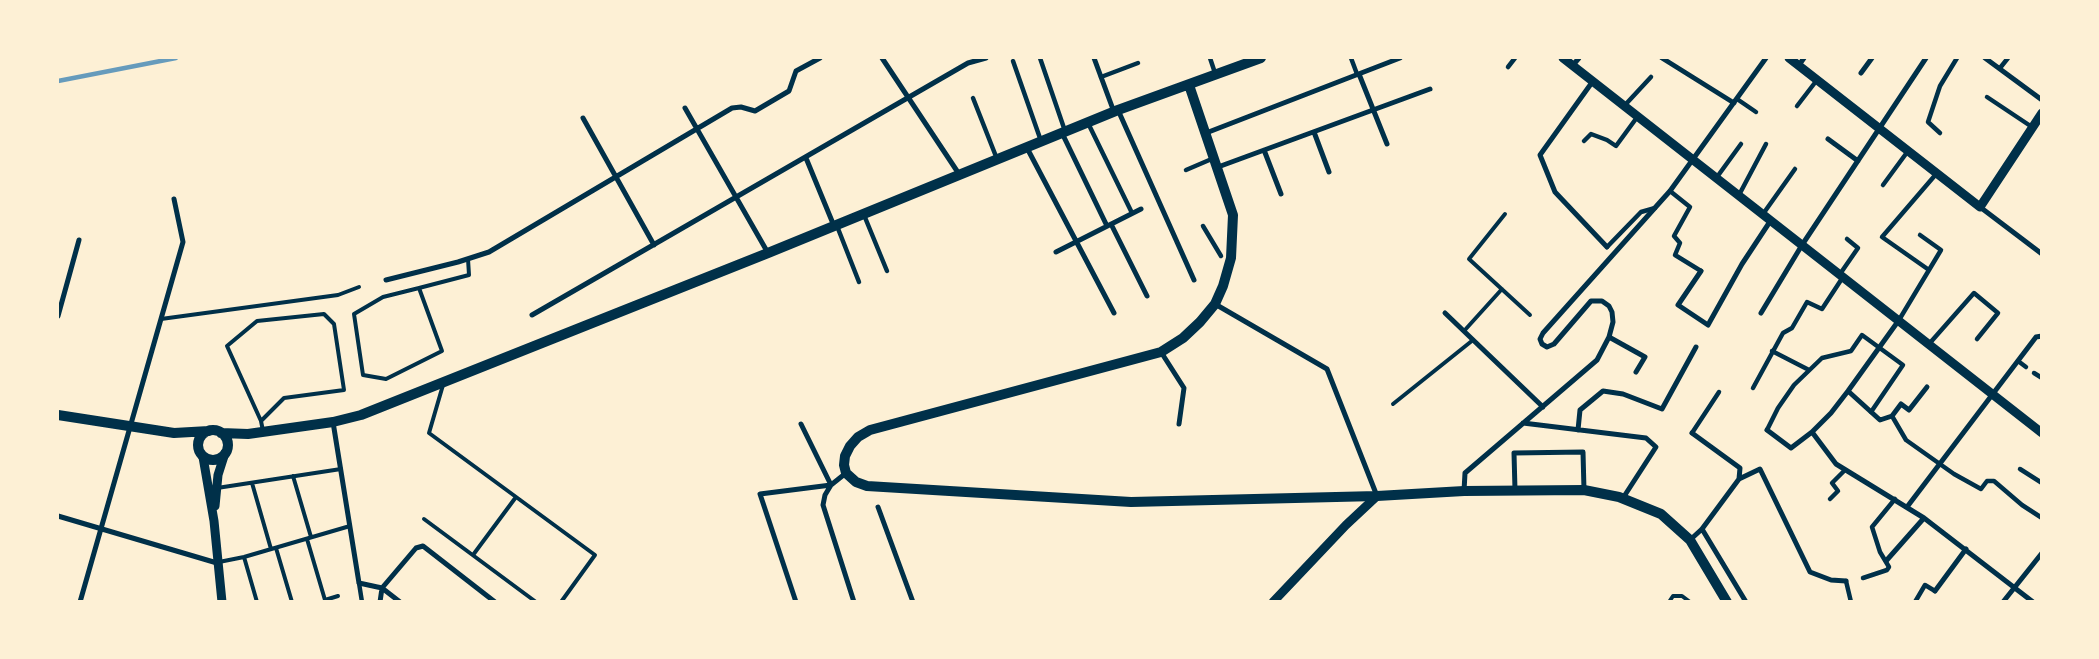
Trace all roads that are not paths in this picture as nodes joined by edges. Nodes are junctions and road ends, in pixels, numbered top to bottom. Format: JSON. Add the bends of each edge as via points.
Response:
{"nodes":[{"id":1,"x":882,"y":58,"type":"edge"},
{"id":2,"x":986,"y":58,"type":"edge"},
{"id":3,"x":1040,"y":58,"type":"edge"},
{"id":4,"x":1094,"y":58,"type":"edge"},
{"id":5,"x":1210,"y":58,"type":"edge"},
{"id":6,"x":1261,"y":58,"type":"edge"},
{"id":7,"x":1351,"y":58,"type":"edge"},
{"id":8,"x":1400,"y":58,"type":"edge"},
{"id":9,"x":1515,"y":58,"type":"edge"},
{"id":10,"x":1563,"y":58,"type":"edge"},
{"id":11,"x":1579,"y":58,"type":"edge"},
{"id":12,"x":1662,"y":58,"type":"edge"},
{"id":13,"x":1766,"y":58,"type":"edge"},
{"id":14,"x":1789,"y":58,"type":"edge"},
{"id":15,"x":1872,"y":58,"type":"edge"},
{"id":16,"x":1926,"y":58,"type":"edge"},
{"id":17,"x":1957,"y":58,"type":"edge"},
{"id":18,"x":1985,"y":58,"type":"edge"},
{"id":19,"x":2008,"y":58,"type":"edge"},
{"id":20,"x":817,"y":59,"type":"edge"},
{"id":21,"x":967,"y":60,"type":"edge"},
{"id":22,"x":1013,"y":61,"type":"dead end"},
{"id":23,"x":1242,"y":61,"type":"edge"},
{"id":24,"x":1801,"y":61,"type":"edge"},
{"id":25,"x":1138,"y":64,"type":"dead end"},
{"id":26,"x":1573,"y":66,"type":"junction"},
{"id":27,"x":1508,"y":67,"type":"dead end"},
{"id":28,"x":2000,"y":68,"type":"junction"},
{"id":29,"x":1861,"y":73,"type":"dead end"},
{"id":30,"x":1358,"y":74,"type":"junction"},
{"id":31,"x":1216,"y":75,"type":"junction"},
{"id":32,"x":1101,"y":77,"type":"junction"},
{"id":33,"x":1652,"y":77,"type":"dead end"},
{"id":34,"x":1817,"y":80,"type":"junction"},
{"id":35,"x":1593,"y":81,"type":"junction"},
{"id":36,"x":1189,"y":85,"type":"junction"},
{"id":37,"x":1430,"y":89,"type":"dead end"},
{"id":38,"x":1987,"y":97,"type":"dead end"},
{"id":39,"x":908,"y":98,"type":"junction"},
{"id":40,"x":973,"y":98,"type":"dead end"},
{"id":41,"x":2042,"y":100,"type":"edge"},
{"id":42,"x":1736,"y":101,"type":"junction"},
{"id":43,"x":1625,"y":105,"type":"junction"},
{"id":44,"x":1797,"y":106,"type":"dead end"},
{"id":45,"x":685,"y":108,"type":"dead end"},
{"id":46,"x":1116,"y":111,"type":"junction"},
{"id":47,"x":1373,"y":111,"type":"junction"},
{"id":48,"x":1756,"y":112,"type":"dead end"},
{"id":49,"x":2042,"y":113,"type":"edge"},
{"id":50,"x":1638,"y":116,"type":"junction"},
{"id":51,"x":583,"y":118,"type":"dead end"},
{"id":52,"x":1088,"y":122,"type":"junction"},
{"id":53,"x":2032,"y":127,"type":"junction"},
{"id":54,"x":1879,"y":128,"type":"junction"},
{"id":55,"x":697,"y":129,"type":"junction"},
{"id":56,"x":1064,"y":132,"type":"junction"},
{"id":57,"x":1314,"y":132,"type":"junction"},
{"id":58,"x":1206,"y":133,"type":"junction"},
{"id":59,"x":1940,"y":133,"type":"dead end"},
{"id":60,"x":1828,"y":139,"type":"dead end"},
{"id":61,"x":1041,"y":141,"type":"junction"},
{"id":62,"x":1584,"y":141,"type":"dead end"},
{"id":63,"x":1387,"y":144,"type":"dead end"},
{"id":64,"x":1741,"y":144,"type":"dead end"},
{"id":65,"x":1766,"y":144,"type":"dead end"},
{"id":66,"x":1026,"y":147,"type":"junction"},
{"id":67,"x":1264,"y":150,"type":"junction"},
{"id":68,"x":1908,"y":151,"type":"junction"},
{"id":69,"x":806,"y":158,"type":"junction"},
{"id":70,"x":998,"y":159,"type":"junction"},
{"id":71,"x":1694,"y":160,"type":"junction"},
{"id":72,"x":1858,"y":161,"type":"junction"},
{"id":73,"x":1216,"y":162,"type":"junction"},
{"id":74,"x":1795,"y":169,"type":"dead end"},
{"id":75,"x":1186,"y":170,"type":"dead end"},
{"id":76,"x":1329,"y":172,"type":"dead end"},
{"id":77,"x":1937,"y":173,"type":"junction"},
{"id":78,"x":960,"y":174,"type":"junction"},
{"id":79,"x":615,"y":177,"type":"junction"},
{"id":80,"x":1716,"y":177,"type":"junction"},
{"id":81,"x":1883,"y":185,"type":"dead end"},
{"id":82,"x":1670,"y":191,"type":"junction"},
{"id":83,"x":1281,"y":194,"type":"dead end"},
{"id":84,"x":1739,"y":195,"type":"junction"},
{"id":85,"x":736,"y":198,"type":"junction"},
{"id":86,"x":174,"y":199,"type":"dead end"},
{"id":87,"x":1980,"y":207,"type":"junction"},
{"id":88,"x":1655,"y":208,"type":"junction"},
{"id":89,"x":1141,"y":209,"type":"dead end"},
{"id":90,"x":1132,"y":213,"type":"junction"},
{"id":91,"x":864,"y":214,"type":"junction"},
{"id":92,"x":1505,"y":214,"type":"dead end"},
{"id":93,"x":1763,"y":214,"type":"junction"},
{"id":94,"x":1771,"y":220,"type":"junction"},
{"id":95,"x":835,"y":225,"type":"junction"},
{"id":96,"x":1109,"y":225,"type":"junction"},
{"id":97,"x":1203,"y":226,"type":"dead end"},
{"id":98,"x":1920,"y":235,"type":"dead end"},
{"id":99,"x":1847,"y":239,"type":"dead end"},
{"id":100,"x":79,"y":240,"type":"dead end"},
{"id":101,"x":1077,"y":242,"type":"junction"},
{"id":102,"x":654,"y":245,"type":"junction"},
{"id":103,"x":1802,"y":245,"type":"junction"},
{"id":104,"x":1608,"y":247,"type":"joint"},
{"id":105,"x":1056,"y":252,"type":"dead end"},
{"id":106,"x":768,"y":253,"type":"junction"},
{"id":107,"x":2042,"y":254,"type":"edge"},
{"id":108,"x":1221,"y":256,"type":"dead end"},
{"id":109,"x":468,"y":259,"type":"junction"},
{"id":110,"x":1929,"y":270,"type":"junction"},
{"id":111,"x":887,"y":271,"type":"dead end"},
{"id":112,"x":1701,"y":271,"type":"joint"},
{"id":113,"x":1841,"y":276,"type":"junction"},
{"id":114,"x":386,"y":280,"type":"dead end"},
{"id":115,"x":1194,"y":280,"type":"dead end"},
{"id":116,"x":859,"y":282,"type":"dead end"},
{"id":117,"x":359,"y":287,"type":"dead end"},
{"id":118,"x":419,"y":288,"type":"junction"},
{"id":119,"x":1502,"y":289,"type":"junction"},
{"id":120,"x":1147,"y":296,"type":"dead end"},
{"id":121,"x":1215,"y":304,"type":"junction"},
{"id":122,"x":1114,"y":312,"type":"dead end"},
{"id":123,"x":1445,"y":313,"type":"dead end"},
{"id":124,"x":1761,"y":313,"type":"dead end"},
{"id":125,"x":532,"y":315,"type":"dead end"},
{"id":126,"x":1530,"y":315,"type":"dead end"},
{"id":127,"x":58,"y":316,"type":"edge"},
{"id":128,"x":161,"y":318,"type":"junction"},
{"id":129,"x":1899,"y":320,"type":"junction"},
{"id":130,"x":1464,"y":331,"type":"junction"},
{"id":131,"x":2039,"y":336,"type":"edge"},
{"id":132,"x":1610,"y":337,"type":"junction"},
{"id":133,"x":1977,"y":338,"type":"dead end"},
{"id":134,"x":1473,"y":340,"type":"junction"},
{"id":135,"x":1929,"y":344,"type":"junction"},
{"id":136,"x":1696,"y":347,"type":"dead end"},
{"id":137,"x":1878,"y":348,"type":"junction"},
{"id":138,"x":1772,"y":351,"type":"junction"},
{"id":139,"x":1161,"y":352,"type":"junction"},
{"id":140,"x":2018,"y":361,"type":"junction"},
{"id":141,"x":2026,"y":367,"type":"dead end"},
{"id":142,"x":1809,"y":370,"type":"junction"},
{"id":143,"x":1636,"y":372,"type":"dead end"},
{"id":144,"x":2034,"y":373,"type":"dead end"},
{"id":145,"x":2042,"y":378,"type":"edge"},
{"id":146,"x":444,"y":382,"type":"junction"},
{"id":147,"x":1927,"y":387,"type":"dead end"},
{"id":148,"x":1753,"y":388,"type":"dead end"},
{"id":149,"x":1848,"y":391,"type":"junction"},
{"id":150,"x":1719,"y":392,"type":"dead end"},
{"id":151,"x":1993,"y":394,"type":"junction"},
{"id":152,"x":1393,"y":404,"type":"dead end"},
{"id":153,"x":1543,"y":407,"type":"junction"},
{"id":154,"x":1871,"y":412,"type":"junction"},
{"id":155,"x":58,"y":415,"type":"edge"},
{"id":156,"x":1892,"y":416,"type":"junction"},
{"id":157,"x":333,"y":422,"type":"junction"},
{"id":158,"x":1523,"y":423,"type":"junction"},
{"id":159,"x":801,"y":424,"type":"dead end"},
{"id":160,"x":1179,"y":424,"type":"dead end"},
{"id":161,"x":130,"y":426,"type":"junction"},
{"id":162,"x":262,"y":426,"type":"junction"},
{"id":163,"x":1578,"y":430,"type":"junction"},
{"id":164,"x":1767,"y":430,"type":"joint"},
{"id":165,"x":209,"y":431,"type":"junction"},
{"id":166,"x":174,"y":432,"type":"junction"},
{"id":167,"x":1812,"y":432,"type":"junction"},
{"id":168,"x":2042,"y":432,"type":"edge"},
{"id":169,"x":221,"y":433,"type":"junction"},
{"id":170,"x":1692,"y":433,"type":"joint"},
{"id":171,"x":248,"y":434,"type":"junction"},
{"id":172,"x":198,"y":445,"type":"junction"},
{"id":173,"x":226,"y":451,"type":"junction"},
{"id":174,"x":203,"y":457,"type":"junction"},
{"id":175,"x":1940,"y":464,"type":"junction"},
{"id":176,"x":341,"y":468,"type":"junction"},
{"id":177,"x":2020,"y":469,"type":"dead end"},
{"id":178,"x":1845,"y":470,"type":"junction"},
{"id":179,"x":846,"y":474,"type":"junction"},
{"id":180,"x":293,"y":476,"type":"junction"},
{"id":181,"x":1740,"y":479,"type":"junction"},
{"id":182,"x":252,"y":483,"type":"junction"},
{"id":183,"x":2042,"y":483,"type":"edge"},
{"id":184,"x":830,"y":485,"type":"junction"},
{"id":185,"x":216,"y":488,"type":"junction"},
{"id":186,"x":1515,"y":490,"type":"junction"},
{"id":187,"x":1584,"y":490,"type":"junction"},
{"id":188,"x":1464,"y":491,"type":"junction"},
{"id":189,"x":1377,"y":496,"type":"junction"},
{"id":190,"x":516,"y":497,"type":"junction"},
{"id":191,"x":1623,"y":498,"type":"junction"},
{"id":192,"x":1830,"y":499,"type":"dead end"},
{"id":193,"x":1895,"y":500,"type":"junction"},
{"id":194,"x":878,"y":506,"type":"dead end"},
{"id":195,"x":1906,"y":507,"type":"junction"},
{"id":196,"x":58,"y":516,"type":"edge"},
{"id":197,"x":1924,"y":518,"type":"junction"},
{"id":198,"x":2042,"y":518,"type":"edge"},
{"id":199,"x":424,"y":519,"type":"dead end"},
{"id":200,"x":214,"y":521,"type":"junction"},
{"id":201,"x":350,"y":526,"type":"junction"},
{"id":202,"x":1702,"y":528,"type":"junction"},
{"id":203,"x":101,"y":529,"type":"junction"},
{"id":204,"x":309,"y":538,"type":"junction"},
{"id":205,"x":1690,"y":540,"type":"junction"},
{"id":206,"x":276,"y":548,"type":"junction"},
{"id":207,"x":271,"y":549,"type":"junction"},
{"id":208,"x":1966,"y":549,"type":"junction"},
{"id":209,"x":2042,"y":553,"type":"edge"},
{"id":210,"x":473,"y":555,"type":"junction"},
{"id":211,"x":244,"y":557,"type":"junction"},
{"id":212,"x":1886,"y":561,"type":"junction"},
{"id":213,"x":217,"y":563,"type":"junction"},
{"id":214,"x":1863,"y":578,"type":"dead end"},
{"id":215,"x":1846,"y":580,"type":"joint"},
{"id":216,"x":359,"y":583,"type":"junction"},
{"id":217,"x":2014,"y":587,"type":"junction"},
{"id":218,"x":382,"y":588,"type":"junction"},
{"id":219,"x":1935,"y":591,"type":"joint"},
{"id":220,"x":338,"y":596,"type":"dead end"},
{"id":221,"x":80,"y":602,"type":"edge"},
{"id":222,"x":222,"y":602,"type":"edge"},
{"id":223,"x":257,"y":602,"type":"edge"},
{"id":224,"x":292,"y":602,"type":"edge"},
{"id":225,"x":362,"y":602,"type":"edge"},
{"id":226,"x":380,"y":602,"type":"edge"},
{"id":227,"x":400,"y":602,"type":"edge"},
{"id":228,"x":495,"y":602,"type":"edge"},
{"id":229,"x":536,"y":602,"type":"edge"},
{"id":230,"x":561,"y":602,"type":"edge"},
{"id":231,"x":796,"y":602,"type":"edge"},
{"id":232,"x":854,"y":602,"type":"edge"},
{"id":233,"x":913,"y":602,"type":"edge"},
{"id":234,"x":1273,"y":602,"type":"edge"},
{"id":235,"x":1669,"y":602,"type":"edge"},
{"id":236,"x":1690,"y":602,"type":"edge"},
{"id":237,"x":1727,"y":602,"type":"edge"},
{"id":238,"x":1746,"y":602,"type":"edge"},
{"id":239,"x":1851,"y":602,"type":"edge"},
{"id":240,"x":1915,"y":602,"type":"edge"},
{"id":241,"x":2004,"y":602,"type":"edge"},
{"id":242,"x":2033,"y":602,"type":"edge"}],
"edges":[{"from":1,"to":39,"type":"street"},
{"from":2,"to":21,"type":"street"},
{"from":3,"to":56,"type":"street"},
{"from":4,"to":32,"type":"street"},
{"from":5,"to":31,"type":"street"},
{"from":6,"to":23,"type":"main road"},
{"from":7,"to":30,"type":"street"},
{"from":8,"to":30,"type":"street"},
{"from":9,"to":27,"type":"street"},
{"from":10,"to":26,"type":"street"},
{"from":11,"to":26,"type":"street"},
{"from":12,"to":42,"type":"street"},
{"from":13,"to":42,"type":"street"},
{"from":14,"to":24,"type":"street"},
{"from":15,"to":29,"type":"street"},
{"from":16,"to":54,"type":"street"},
{"from":17,"to":59,"type":"street","via":[[1940,86],[1928,122]]},
{"from":18,"to":28,"type":"street"},
{"from":19,"to":28,"type":"street"},
{"from":20,"to":55,"type":"street","via":[[796,71],[789,91],[755,111],[732,108]]},
{"from":21,"to":39,"type":"street"},
{"from":22,"to":61,"type":"street"},
{"from":23,"to":31,"type":"main road"},
{"from":24,"to":34,"type":"street"},
{"from":25,"to":32,"type":"street"},
{"from":26,"to":35,"type":"street"},
{"from":28,"to":41,"type":"street"},
{"from":30,"to":47,"type":"street"},
{"from":30,"to":58,"type":"street"},
{"from":31,"to":36,"type":"main road"},
{"from":32,"to":46,"type":"street"},
{"from":33,"to":43,"type":"street"},
{"from":34,"to":44,"type":"street"},
{"from":34,"to":54,"type":"street"},
{"from":35,"to":43,"type":"street"},
{"from":35,"to":104,"type":"street","via":[[1540,155],[1555,192]]},
{"from":36,"to":46,"type":"main road"},
{"from":36,"to":58,"type":"main road"},
{"from":37,"to":47,"type":"street"},
{"from":38,"to":53,"type":"street"},
{"from":39,"to":69,"type":"street"},
{"from":39,"to":78,"type":"street"},
{"from":40,"to":70,"type":"street"},
{"from":42,"to":48,"type":"street"},
{"from":42,"to":71,"type":"street"},
{"from":43,"to":50,"type":"street"},
{"from":45,"to":55,"type":"street"},
{"from":46,"to":52,"type":"main road"},
{"from":46,"to":115,"type":"street"},
{"from":47,"to":57,"type":"street"},
{"from":47,"to":63,"type":"street"},
{"from":49,"to":53,"type":"street"},
{"from":50,"to":62,"type":"street","via":[[1616,146],[1591,134]]},
{"from":50,"to":71,"type":"street"},
{"from":51,"to":79,"type":"street"},
{"from":52,"to":56,"type":"main road"},
{"from":52,"to":90,"type":"street"},
{"from":53,"to":87,"type":"street"},
{"from":54,"to":68,"type":"street"},
{"from":54,"to":72,"type":"street"},
{"from":55,"to":79,"type":"street"},
{"from":55,"to":85,"type":"street"},
{"from":56,"to":61,"type":"main road"},
{"from":56,"to":96,"type":"street"},
{"from":57,"to":67,"type":"street"},
{"from":57,"to":76,"type":"street"},
{"from":58,"to":73,"type":"main road"},
{"from":60,"to":72,"type":"street"},
{"from":61,"to":66,"type":"main road"},
{"from":64,"to":80,"type":"street"},
{"from":65,"to":84,"type":"street"},
{"from":66,"to":70,"type":"main road"},
{"from":66,"to":101,"type":"street"},
{"from":67,"to":73,"type":"street"},
{"from":67,"to":83,"type":"street"},
{"from":68,"to":77,"type":"street"},
{"from":68,"to":81,"type":"street"},
{"from":69,"to":85,"type":"street"},
{"from":69,"to":95,"type":"street"},
{"from":70,"to":78,"type":"main road"},
{"from":71,"to":80,"type":"street"},
{"from":71,"to":82,"type":"street"},
{"from":72,"to":103,"type":"street"},
{"from":73,"to":75,"type":"street"},
{"from":73,"to":121,"type":"main road","via":[[1233,215],[1231,258],[1224,286]]},
{"from":74,"to":93,"type":"street"},
{"from":77,"to":87,"type":"street"},
{"from":77,"to":110,"type":"street","via":[[1882,237]]},
{"from":78,"to":91,"type":"main road"},
{"from":79,"to":102,"type":"street"},
{"from":79,"to":109,"type":"street","via":[[489,252]]},
{"from":80,"to":84,"type":"street"},
{"from":82,"to":88,"type":"street"},
{"from":82,"to":112,"type":"street","via":[[1690,207],[1674,236],[1680,243],[1675,255]]},
{"from":84,"to":93,"type":"street"},
{"from":85,"to":102,"type":"street"},
{"from":85,"to":106,"type":"street"},
{"from":86,"to":128,"type":"street","via":[[183,242]]},
{"from":87,"to":107,"type":"street"},
{"from":88,"to":104,"type":"street","via":[[1641,212]]},
{"from":88,"to":132,"type":"street","via":[[1540,339],[1547,347],[1554,344],[1596,300],[1609,306],[1612,312]]},
{"from":89,"to":90,"type":"street"},
{"from":90,"to":96,"type":"street"},
{"from":91,"to":95,"type":"main road"},
{"from":91,"to":111,"type":"street"},
{"from":92,"to":119,"type":"lane","via":[[1469,259]]},
{"from":93,"to":94,"type":"street"},
{"from":94,"to":103,"type":"street"},
{"from":94,"to":112,"type":"street","via":[[1708,325],[1678,305]]},
{"from":95,"to":106,"type":"main road"},
{"from":95,"to":116,"type":"street"},
{"from":96,"to":101,"type":"street"},
{"from":96,"to":120,"type":"street"},
{"from":97,"to":108,"type":"street"},
{"from":98,"to":110,"type":"street","via":[[1941,250]]},
{"from":99,"to":113,"type":"street","via":[[1858,248]]},
{"from":100,"to":127,"type":"street"},
{"from":101,"to":105,"type":"street"},
{"from":101,"to":122,"type":"street"},
{"from":102,"to":125,"type":"street"},
{"from":103,"to":113,"type":"street"},
{"from":103,"to":124,"type":"street"},
{"from":106,"to":146,"type":"main road"},
{"from":109,"to":114,"type":"street"},
{"from":109,"to":118,"type":"lane","via":[[469,275]]},
{"from":110,"to":129,"type":"street"},
{"from":113,"to":129,"type":"street"},
{"from":113,"to":138,"type":"street","via":[[1822,309],[1807,302],[1792,328],[1783,333]]},
{"from":117,"to":128,"type":"lane","via":[[338,295]]},
{"from":118,"to":118,"type":"lane","via":[[442,351],[386,379],[364,375],[354,314],[383,297]]},
{"from":119,"to":126,"type":"lane"},
{"from":119,"to":130,"type":"lane"},
{"from":121,"to":139,"type":"main road","via":[[1183,338]]},
{"from":121,"to":189,"type":"street","via":[[1328,369]]},
{"from":123,"to":130,"type":"street"},
{"from":128,"to":161,"type":"street"},
{"from":129,"to":135,"type":"street"},
{"from":129,"to":137,"type":"street"},
{"from":130,"to":134,"type":"street"},
{"from":131,"to":140,"type":"street"},
{"from":132,"to":143,"type":"street","via":[[1645,357]]},
{"from":132,"to":153,"type":"street","via":[[1597,360]]},
{"from":133,"to":135,"type":"street","via":[[1998,313],[1974,293]]},
{"from":134,"to":152,"type":"lane"},
{"from":134,"to":153,"type":"street"},
{"from":135,"to":151,"type":"street"},
{"from":136,"to":163,"type":"street","via":[[1662,409],[1623,394],[1603,391],[1580,410]]},
{"from":137,"to":142,"type":"street","via":[[1862,335],[1850,351],[1826,357]]},
{"from":137,"to":149,"type":"street"},
{"from":137,"to":154,"type":"street","via":[[1903,365]]},
{"from":138,"to":142,"type":"street"},
{"from":138,"to":148,"type":"street"},
{"from":139,"to":160,"type":"street","via":[[1184,388]]},
{"from":139,"to":179,"type":"main road","via":[[870,430],[850,446],[845,456]]},
{"from":140,"to":141,"type":"street"},
{"from":140,"to":151,"type":"street"},
{"from":142,"to":164,"type":"street","via":[[1794,385]]},
{"from":144,"to":145,"type":"street"},
{"from":146,"to":157,"type":"main road","via":[[361,415]]},
{"from":146,"to":190,"type":"lane","via":[[429,433]]},
{"from":147,"to":156,"type":"street","via":[[1909,410],[1901,404]]},
{"from":149,"to":154,"type":"street"},
{"from":149,"to":167,"type":"street"},
{"from":150,"to":170,"type":"street"},
{"from":151,"to":168,"type":"street"},
{"from":151,"to":175,"type":"street"},
{"from":153,"to":158,"type":"street"},
{"from":154,"to":156,"type":"street","via":[[1880,420]]},
{"from":155,"to":161,"type":"main road"},
{"from":156,"to":175,"type":"street","via":[[1906,440]]},
{"from":157,"to":162,"type":"main road"},
{"from":157,"to":176,"type":"street"},
{"from":158,"to":163,"type":"street"},
{"from":158,"to":188,"type":"street","via":[[1465,473]]},
{"from":159,"to":184,"type":"street"},
{"from":161,"to":166,"type":"main road"},
{"from":161,"to":203,"type":"street"},
{"from":162,"to":162,"type":"lane","via":[[284,398],[344,390],[334,324],[324,314],[257,321],[228,346]]},
{"from":162,"to":171,"type":"main road"},
{"from":163,"to":191,"type":"street","via":[[1646,438],[1656,446]]},
{"from":164,"to":167,"type":"street","via":[[1791,448]]},
{"from":165,"to":166,"type":"main road"},
{"from":165,"to":169,"type":"main road"},
{"from":165,"to":172,"type":"main road"},
{"from":166,"to":172,"type":"main road"},
{"from":167,"to":178,"type":"street","via":[[1836,464]]},
{"from":169,"to":171,"type":"main road"},
{"from":169,"to":173,"type":"main road","via":[[225,437]]},
{"from":170,"to":181,"type":"street","via":[[1740,468]]},
{"from":171,"to":173,"type":"main road","via":[[234,441]]},
{"from":172,"to":174,"type":"main road"},
{"from":173,"to":174,"type":"main road","via":[[215,460]]},
{"from":173,"to":185,"type":"street"},
{"from":174,"to":200,"type":"street"},
{"from":175,"to":195,"type":"street"},
{"from":175,"to":198,"type":"street","via":[[1981,489],[1988,481],[1994,481]]},
{"from":176,"to":180,"type":"lane"},
{"from":176,"to":201,"type":"street"},
{"from":177,"to":183,"type":"street"},
{"from":178,"to":192,"type":"street","via":[[1832,483],[1838,491]]},
{"from":178,"to":193,"type":"street"},
{"from":179,"to":184,"type":"street"},
{"from":179,"to":189,"type":"main road","via":[[867,486],[1131,502]]},
{"from":180,"to":182,"type":"lane"},
{"from":180,"to":204,"type":"lane"},
{"from":181,"to":202,"type":"street"},
{"from":181,"to":215,"type":"street","via":[[1760,470],[1810,572],[1831,580]]},
{"from":182,"to":185,"type":"lane"},
{"from":182,"to":207,"type":"lane"},
{"from":184,"to":231,"type":"street","via":[[760,494]]},
{"from":184,"to":232,"type":"street","via":[[823,506]]},
{"from":185,"to":200,"type":"street"},
{"from":186,"to":187,"type":"main road"},
{"from":186,"to":187,"type":"street","via":[[1514,453],[1583,452]]},
{"from":186,"to":188,"type":"main road"},
{"from":187,"to":191,"type":"main road"},
{"from":188,"to":189,"type":"main road"},
{"from":189,"to":234,"type":"street"},
{"from":190,"to":210,"type":"lane"},
{"from":190,"to":230,"type":"lane","via":[[595,555]]},
{"from":191,"to":205,"type":"main road","via":[[1661,514]]},
{"from":193,"to":195,"type":"street"},
{"from":193,"to":212,"type":"street","via":[[1872,527]]},
{"from":194,"to":233,"type":"street"},
{"from":195,"to":197,"type":"street"},
{"from":196,"to":203,"type":"street"},
{"from":197,"to":208,"type":"street"},
{"from":197,"to":212,"type":"street"},
{"from":199,"to":210,"type":"lane"},
{"from":200,"to":213,"type":"street"},
{"from":201,"to":204,"type":"lane"},
{"from":201,"to":216,"type":"street"},
{"from":202,"to":205,"type":"street"},
{"from":202,"to":238,"type":"street"},
{"from":203,"to":213,"type":"street"},
{"from":203,"to":221,"type":"street"},
{"from":204,"to":206,"type":"lane"},
{"from":204,"to":220,"type":"lane","via":[[325,600]]},
{"from":205,"to":237,"type":"main road"},
{"from":206,"to":207,"type":"lane"},
{"from":206,"to":224,"type":"lane"},
{"from":207,"to":211,"type":"lane"},
{"from":208,"to":217,"type":"street"},
{"from":208,"to":219,"type":"street"},
{"from":209,"to":217,"type":"street"},
{"from":210,"to":229,"type":"lane"},
{"from":211,"to":213,"type":"lane"},
{"from":211,"to":223,"type":"lane"},
{"from":212,"to":214,"type":"street","via":[[1887,570]]},
{"from":213,"to":222,"type":"street"},
{"from":215,"to":239,"type":"street"},
{"from":216,"to":218,"type":"street"},
{"from":216,"to":225,"type":"street"},
{"from":217,"to":241,"type":"street"},
{"from":217,"to":242,"type":"street"},
{"from":218,"to":226,"type":"street"},
{"from":218,"to":227,"type":"street"},
{"from":218,"to":228,"type":"street","via":[[416,548],[423,546]]},
{"from":219,"to":240,"type":"street","via":[[1925,585]]},
{"from":235,"to":236,"type":"lane","via":[[1673,596],[1682,596]]}]}
